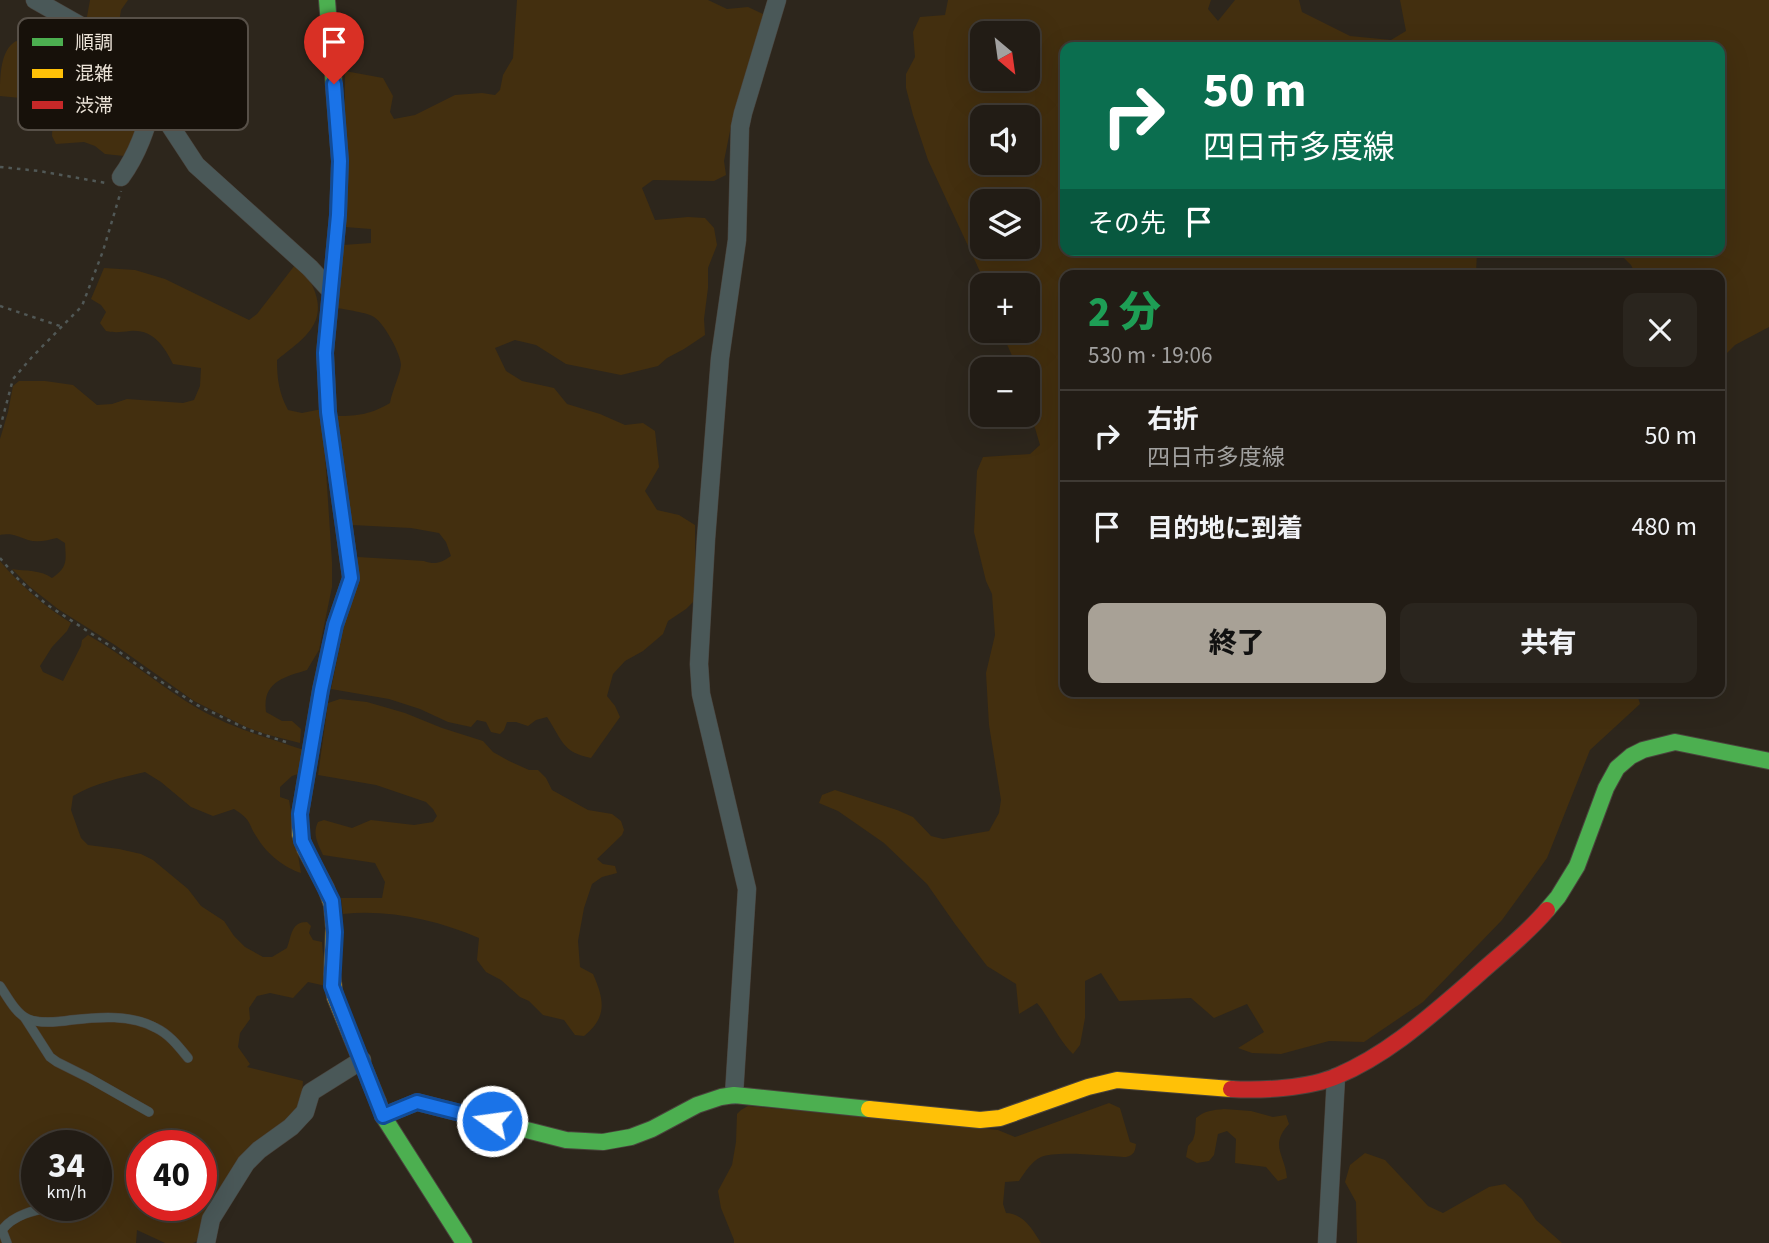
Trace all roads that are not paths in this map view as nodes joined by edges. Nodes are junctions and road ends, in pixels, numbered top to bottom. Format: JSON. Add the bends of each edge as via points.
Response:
{"nodes":[{"id":1,"x":35,"y":0,"type":"edge"},
{"id":2,"x":327,"y":0,"type":"edge"},
{"id":3,"x":777,"y":0,"type":"edge"},
{"id":4,"x":67,"y":18,"type":"edge"},
{"id":5,"x":146,"y":130,"type":"edge"},
{"id":6,"x":173,"y":130,"type":"edge"},
{"id":7,"x":121,"y":177,"type":"road end"},
{"id":8,"x":330,"y":290,"type":"junction"},
{"id":9,"x":1769,"y":761,"type":"edge"},
{"id":10,"x":0,"y":986,"type":"edge"},
{"id":11,"x":25,"y":1018,"type":"junction"},
{"id":12,"x":188,"y":1058,"type":"dead end"},
{"id":13,"x":362,"y":1060,"type":"junction"},
{"id":14,"x":1336,"y":1077,"type":"junction"},
{"id":15,"x":734,"y":1095,"type":"junction"},
{"id":16,"x":149,"y":1112,"type":"dead end"},
{"id":17,"x":383,"y":1116,"type":"junction"},
{"id":18,"x":21,"y":1215,"type":"edge"},
{"id":19,"x":7,"y":1243,"type":"edge"},
{"id":20,"x":206,"y":1243,"type":"edge"},
{"id":21,"x":464,"y":1243,"type":"edge"},
{"id":22,"x":1326,"y":1243,"type":"edge"}],
"edges":[{"from":1,"to":4,"type":"street"},
{"from":2,"to":8,"type":"street","via":[[340,161]]},
{"from":3,"to":15,"type":"street","via":[[740,127],[737,240],[720,359],[699,664],[701,694],[747,889]]},
{"from":5,"to":7,"type":"street"},
{"from":6,"to":8,"type":"street","via":[[196,165]]},
{"from":8,"to":13,"type":"street","via":[[325,353],[328,412],[351,578],[321,690],[300,831],[332,901],[332,986]]},
{"from":9,"to":14,"type":"street","via":[[1675,742],[1631,756],[1617,768],[1577,866],[1542,916],[1419,1026]]},
{"from":10,"to":11,"type":"lane"},
{"from":11,"to":12,"type":"lane","via":[[111,1017],[143,1023],[158,1028]]},
{"from":11,"to":16,"type":"lane","via":[[50,1057]]},
{"from":13,"to":17,"type":"street"},
{"from":13,"to":20,"type":"street","via":[[312,1092],[305,1112],[246,1163],[212,1219]]},
{"from":14,"to":15,"type":"street","via":[[1251,1090],[1117,1080],[1000,1118],[980,1120]]},
{"from":14,"to":22,"type":"street"},
{"from":15,"to":17,"type":"street","via":[[700,1103],[640,1135],[590,1143],[417,1102]]},
{"from":17,"to":21,"type":"street"},
{"from":18,"to":19,"type":"lane","via":[[2,1230]]}]}
